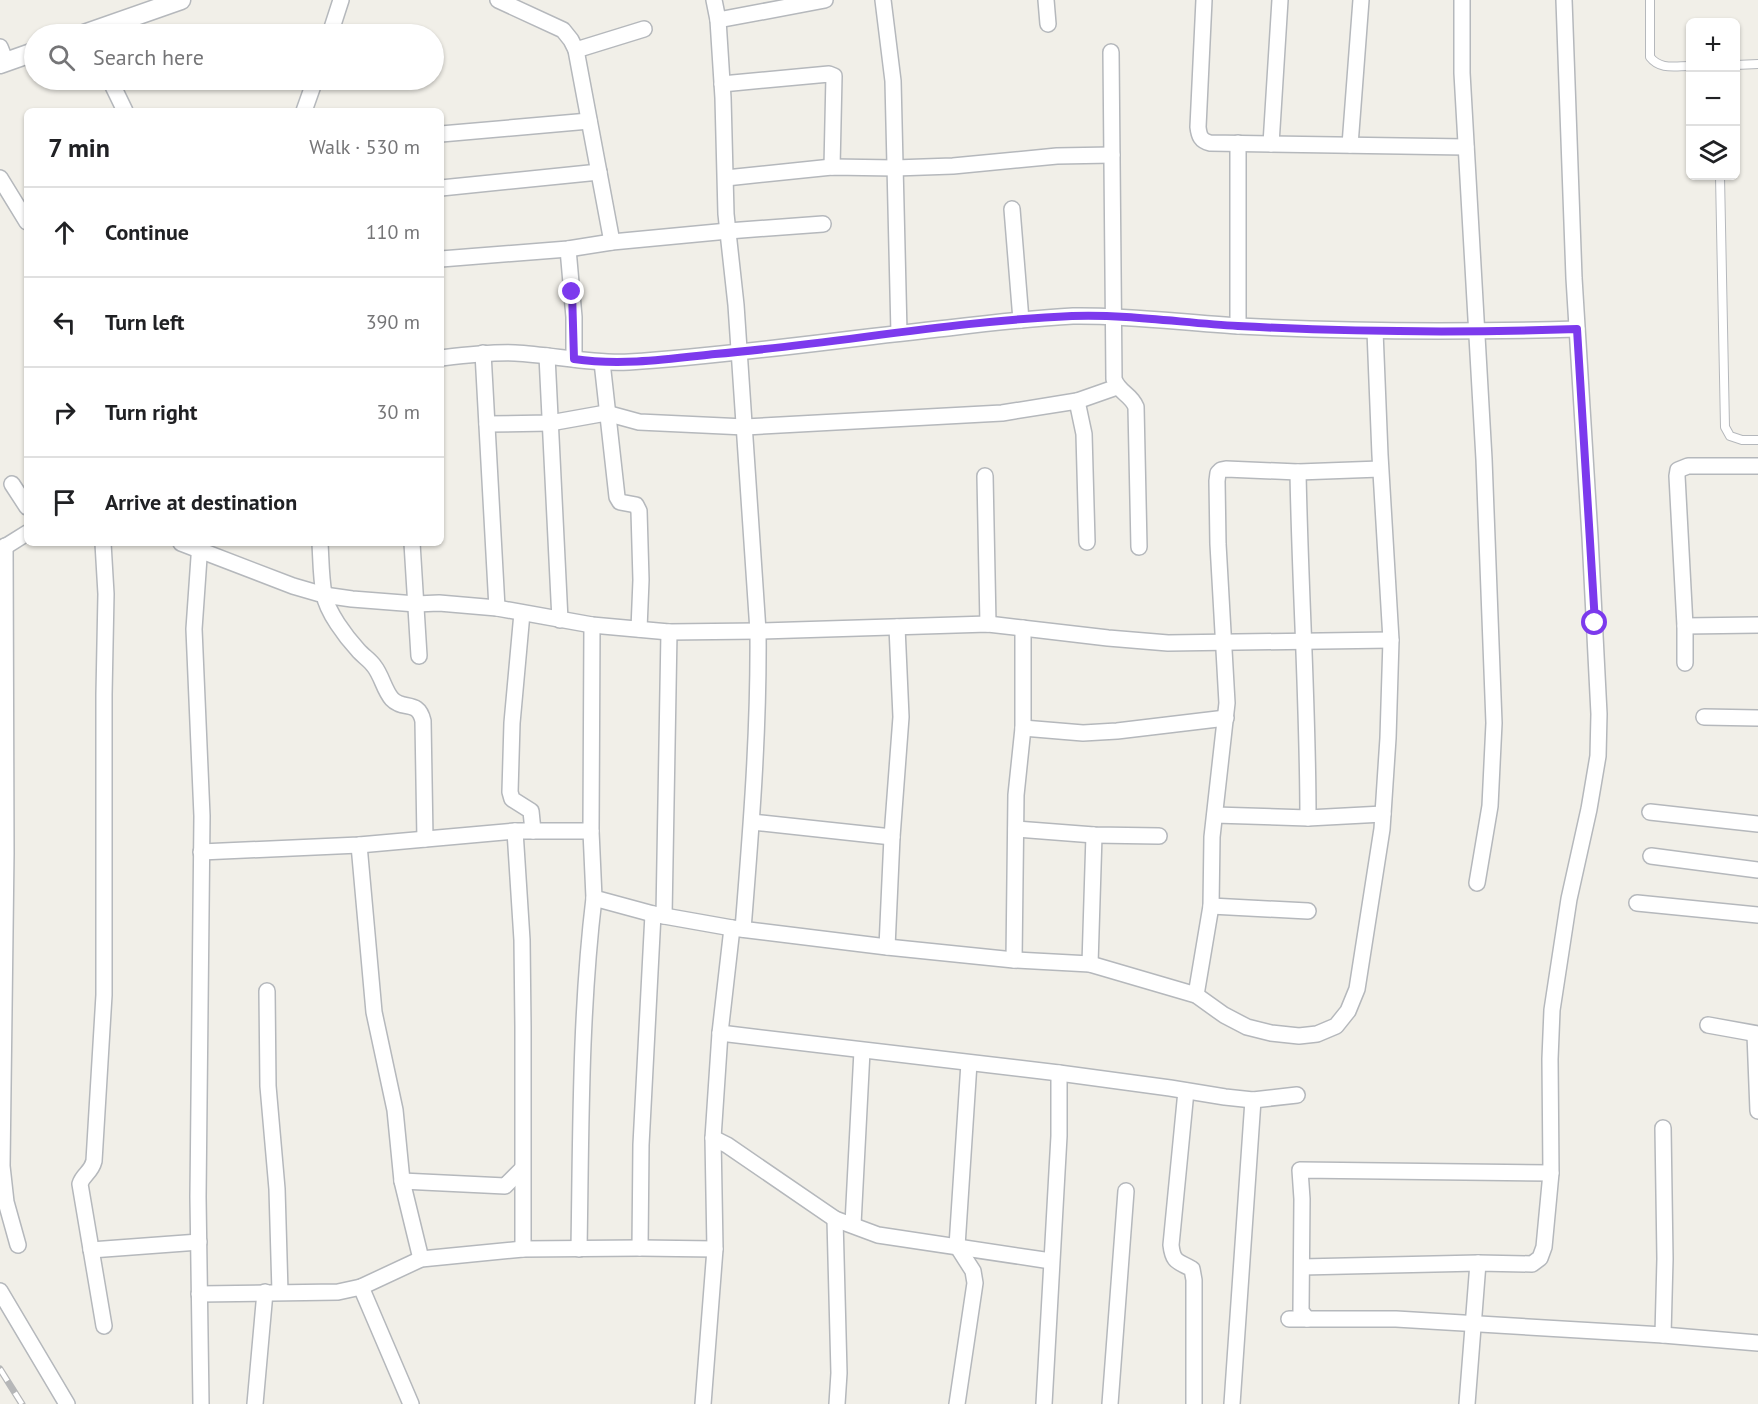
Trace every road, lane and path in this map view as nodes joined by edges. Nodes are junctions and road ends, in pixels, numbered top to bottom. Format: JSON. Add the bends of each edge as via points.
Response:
{"nodes":[{"id":1,"x":181,"y":0,"type":"edge"},
{"id":2,"x":341,"y":0,"type":"edge"},
{"id":3,"x":498,"y":0,"type":"edge"},
{"id":4,"x":714,"y":0,"type":"edge"},
{"id":5,"x":825,"y":0,"type":"edge"},
{"id":6,"x":883,"y":0,"type":"edge"},
{"id":7,"x":1046,"y":0,"type":"edge"},
{"id":8,"x":1204,"y":0,"type":"edge"},
{"id":9,"x":1280,"y":0,"type":"edge"},
{"id":10,"x":1361,"y":0,"type":"edge"},
{"id":11,"x":1462,"y":0,"type":"edge"},
{"id":12,"x":1564,"y":0,"type":"edge"},
{"id":13,"x":1650,"y":0,"type":"edge"},
{"id":14,"x":718,"y":20,"type":"junction"},
{"id":15,"x":115,"y":24,"type":"edge"},
{"id":16,"x":333,"y":24,"type":"edge"},
{"id":17,"x":1048,"y":24,"type":"dead end"},
{"id":18,"x":644,"y":29,"type":"dead end"},
{"id":19,"x":576,"y":50,"type":"junction"},
{"id":20,"x":1111,"y":52,"type":"dead end"},
{"id":21,"x":24,"y":54,"type":"edge"},
{"id":22,"x":2,"y":58,"type":"edge"},
{"id":23,"x":1758,"y":64,"type":"edge"},
{"id":24,"x":1740,"y":65,"type":"edge"},
{"id":25,"x":1686,"y":66,"type":"edge"},
{"id":26,"x":722,"y":84,"type":"junction"},
{"id":27,"x":115,"y":90,"type":"edge"},
{"id":28,"x":311,"y":90,"type":"edge"},
{"id":29,"x":124,"y":108,"type":"edge"},
{"id":30,"x":305,"y":108,"type":"edge"},
{"id":31,"x":589,"y":121,"type":"junction"},
{"id":32,"x":444,"y":134,"type":"edge"},
{"id":33,"x":1238,"y":143,"type":"junction"},
{"id":34,"x":1271,"y":144,"type":"junction"},
{"id":35,"x":1350,"y":145,"type":"junction"},
{"id":36,"x":1466,"y":147,"type":"junction"},
{"id":37,"x":1112,"y":155,"type":"junction"},
{"id":38,"x":832,"y":167,"type":"junction"},
{"id":39,"x":895,"y":168,"type":"junction"},
{"id":40,"x":599,"y":172,"type":"junction"},
{"id":41,"x":0,"y":178,"type":"edge"},
{"id":42,"x":726,"y":178,"type":"junction"},
{"id":43,"x":1720,"y":180,"type":"edge"},
{"id":44,"x":444,"y":188,"type":"edge"},
{"id":45,"x":1012,"y":209,"type":"dead end"},
{"id":46,"x":24,"y":217,"type":"edge"},
{"id":47,"x":824,"y":224,"type":"dead end"},
{"id":48,"x":728,"y":231,"type":"junction"},
{"id":49,"x":612,"y":242,"type":"junction"},
{"id":50,"x":568,"y":249,"type":"junction"},
{"id":51,"x":444,"y":259,"type":"edge"},
{"id":52,"x":1113,"y":316,"type":"junction"},
{"id":53,"x":1021,"y":320,"type":"junction"},
{"id":54,"x":1238,"y":326,"type":"junction"},
{"id":55,"x":1577,"y":329,"type":"junction"},
{"id":56,"x":1375,"y":331,"type":"junction"},
{"id":57,"x":1476,"y":332,"type":"junction"},
{"id":58,"x":900,"y":333,"type":"junction"},
{"id":59,"x":740,"y":352,"type":"junction"},
{"id":60,"x":483,"y":353,"type":"junction"},
{"id":61,"x":548,"y":356,"type":"junction"},
{"id":62,"x":444,"y":358,"type":"edge"},
{"id":63,"x":574,"y":359,"type":"junction"},
{"id":64,"x":602,"y":362,"type":"junction"},
{"id":65,"x":1117,"y":387,"type":"junction"},
{"id":66,"x":1077,"y":401,"type":"junction"},
{"id":67,"x":606,"y":413,"type":"junction"},
{"id":68,"x":550,"y":423,"type":"junction"},
{"id":69,"x":487,"y":424,"type":"junction"},
{"id":70,"x":745,"y":427,"type":"junction"},
{"id":71,"x":1758,"y":440,"type":"edge"},
{"id":72,"x":1758,"y":466,"type":"edge"},
{"id":73,"x":1380,"y":469,"type":"junction"},
{"id":74,"x":1298,"y":472,"type":"junction"},
{"id":75,"x":985,"y":476,"type":"dead end"},
{"id":76,"x":12,"y":484,"type":"dead end"},
{"id":77,"x":24,"y":502,"type":"edge"},
{"id":78,"x":24,"y":535,"type":"edge"},
{"id":79,"x":1087,"y":542,"type":"dead end"},
{"id":80,"x":103,"y":546,"type":"edge"},
{"id":81,"x":200,"y":546,"type":"edge"},
{"id":82,"x":320,"y":546,"type":"edge"},
{"id":83,"x":412,"y":546,"type":"edge"},
{"id":84,"x":1139,"y":547,"type":"dead end"},
{"id":85,"x":3,"y":548,"type":"edge"},
{"id":86,"x":324,"y":595,"type":"junction"},
{"id":87,"x":416,"y":604,"type":"junction"},
{"id":88,"x":497,"y":608,"type":"junction"},
{"id":89,"x":522,"y":613,"type":"junction"},
{"id":90,"x":560,"y":620,"type":"junction"},
{"id":91,"x":988,"y":624,"type":"junction"},
{"id":92,"x":592,"y":625,"type":"junction"},
{"id":93,"x":1758,"y":625,"type":"edge"},
{"id":94,"x":1685,"y":626,"type":"junction"},
{"id":95,"x":897,"y":627,"type":"junction"},
{"id":96,"x":1023,"y":628,"type":"junction"},
{"id":97,"x":639,"y":629,"type":"junction"},
{"id":98,"x":669,"y":632,"type":"junction"},
{"id":99,"x":758,"y":632,"type":"junction"},
{"id":100,"x":1303,"y":640,"type":"junction"},
{"id":101,"x":1390,"y":640,"type":"junction"},
{"id":102,"x":1224,"y":641,"type":"junction"},
{"id":103,"x":419,"y":656,"type":"dead end"},
{"id":104,"x":1685,"y":663,"type":"dead end"},
{"id":105,"x":1704,"y":717,"type":"dead end"},
{"id":106,"x":1226,"y":718,"type":"junction"},
{"id":107,"x":1758,"y":718,"type":"edge"},
{"id":108,"x":1023,"y":728,"type":"junction"},
{"id":109,"x":1650,"y":812,"type":"dead end"},
{"id":110,"x":1383,"y":814,"type":"junction"},
{"id":111,"x":1215,"y":815,"type":"junction"},
{"id":112,"x":1308,"y":818,"type":"junction"},
{"id":113,"x":752,"y":822,"type":"junction"},
{"id":114,"x":1758,"y":824,"type":"edge"},
{"id":115,"x":1016,"y":829,"type":"junction"},
{"id":116,"x":515,"y":831,"type":"junction"},
{"id":117,"x":533,"y":831,"type":"junction"},
{"id":118,"x":591,"y":831,"type":"junction"},
{"id":119,"x":1094,"y":835,"type":"junction"},
{"id":120,"x":1159,"y":836,"type":"dead end"},
{"id":121,"x":892,"y":837,"type":"junction"},
{"id":122,"x":425,"y":839,"type":"junction"},
{"id":123,"x":359,"y":845,"type":"junction"},
{"id":124,"x":201,"y":852,"type":"junction"},
{"id":125,"x":1651,"y":856,"type":"dead end"},
{"id":126,"x":1758,"y":870,"type":"edge"},
{"id":127,"x":1477,"y":883,"type":"dead end"},
{"id":128,"x":594,"y":898,"type":"junction"},
{"id":129,"x":1637,"y":903,"type":"dead end"},
{"id":130,"x":1211,"y":906,"type":"junction"},
{"id":131,"x":1308,"y":911,"type":"dead end"},
{"id":132,"x":659,"y":915,"type":"junction"},
{"id":133,"x":1758,"y":915,"type":"edge"},
{"id":134,"x":737,"y":929,"type":"junction"},
{"id":135,"x":887,"y":947,"type":"junction"},
{"id":136,"x":1014,"y":960,"type":"junction"},
{"id":137,"x":1090,"y":964,"type":"junction"},
{"id":138,"x":267,"y":991,"type":"dead end"},
{"id":139,"x":1196,"y":995,"type":"junction"},
{"id":140,"x":1708,"y":1025,"type":"dead end"},
{"id":141,"x":720,"y":1033,"type":"junction"},
{"id":142,"x":1757,"y":1034,"type":"edge"},
{"id":143,"x":862,"y":1051,"type":"junction"},
{"id":144,"x":969,"y":1063,"type":"junction"},
{"id":145,"x":1059,"y":1073,"type":"junction"},
{"id":146,"x":1186,"y":1090,"type":"junction"},
{"id":147,"x":1297,"y":1095,"type":"dead end"},
{"id":148,"x":1253,"y":1100,"type":"junction"},
{"id":149,"x":1758,"y":1112,"type":"edge"},
{"id":150,"x":1663,"y":1128,"type":"dead end"},
{"id":151,"x":713,"y":1138,"type":"junction"},
{"id":152,"x":522,"y":1169,"type":"junction"},
{"id":153,"x":1551,"y":1173,"type":"junction"},
{"id":154,"x":402,"y":1181,"type":"junction"},
{"id":155,"x":1126,"y":1191,"type":"dead end"},
{"id":156,"x":835,"y":1219,"type":"junction"},
{"id":157,"x":853,"y":1224,"type":"junction"},
{"id":158,"x":199,"y":1242,"type":"junction"},
{"id":159,"x":18,"y":1245,"type":"dead end"},
{"id":160,"x":957,"y":1246,"type":"junction"},
{"id":161,"x":640,"y":1248,"type":"junction"},
{"id":162,"x":523,"y":1249,"type":"junction"},
{"id":163,"x":579,"y":1249,"type":"junction"},
{"id":164,"x":716,"y":1249,"type":"junction"},
{"id":165,"x":90,"y":1250,"type":"junction"},
{"id":166,"x":421,"y":1259,"type":"junction"},
{"id":167,"x":1052,"y":1262,"type":"junction"},
{"id":168,"x":1478,"y":1263,"type":"junction"},
{"id":169,"x":1302,"y":1267,"type":"junction"},
{"id":170,"x":361,"y":1287,"type":"junction"},
{"id":171,"x":0,"y":1291,"type":"edge"},
{"id":172,"x":272,"y":1293,"type":"junction"},
{"id":173,"x":199,"y":1294,"type":"junction"},
{"id":174,"x":1290,"y":1320,"type":"dead end"},
{"id":175,"x":1306,"y":1320,"type":"junction"},
{"id":176,"x":1474,"y":1324,"type":"junction"},
{"id":177,"x":104,"y":1326,"type":"dead end"},
{"id":178,"x":1663,"y":1335,"type":"junction"},
{"id":179,"x":1758,"y":1343,"type":"edge"},
{"id":180,"x":68,"y":1404,"type":"edge"},
{"id":181,"x":201,"y":1404,"type":"edge"},
{"id":182,"x":255,"y":1404,"type":"edge"},
{"id":183,"x":411,"y":1404,"type":"edge"},
{"id":184,"x":703,"y":1404,"type":"edge"},
{"id":185,"x":837,"y":1404,"type":"edge"},
{"id":186,"x":957,"y":1404,"type":"edge"},
{"id":187,"x":1044,"y":1404,"type":"edge"},
{"id":188,"x":1110,"y":1404,"type":"edge"},
{"id":189,"x":1194,"y":1404,"type":"edge"},
{"id":190,"x":1232,"y":1404,"type":"edge"},
{"id":191,"x":1467,"y":1404,"type":"edge"}],
"edges":[{"from":1,"to":15,"type":"street"},
{"from":2,"to":16,"type":"street"},
{"from":3,"to":19,"type":"street","via":[[563,30]]},
{"from":4,"to":14,"type":"street"},
{"from":5,"to":14,"type":"street"},
{"from":6,"to":39,"type":"street","via":[[893,81]]},
{"from":7,"to":17,"type":"street"},
{"from":8,"to":33,"type":"street","via":[[1199,135],[1210,143]]},
{"from":9,"to":34,"type":"street"},
{"from":10,"to":35,"type":"street"},
{"from":11,"to":36,"type":"street"},
{"from":12,"to":55,"type":"street"},
{"from":13,"to":25,"type":"lane","via":[[1650,57],[1655,64]]},
{"from":14,"to":26,"type":"street"},
{"from":18,"to":19,"type":"street"},
{"from":19,"to":31,"type":"street"},
{"from":20,"to":37,"type":"street"},
{"from":21,"to":22,"type":"street"},
{"from":23,"to":24,"type":"lane"},
{"from":26,"to":38,"type":"street","via":[[834,76]]},
{"from":26,"to":42,"type":"street"},
{"from":27,"to":29,"type":"street"},
{"from":28,"to":30,"type":"street"},
{"from":31,"to":32,"type":"street"},
{"from":31,"to":40,"type":"street"},
{"from":33,"to":34,"type":"street"},
{"from":33,"to":54,"type":"street"},
{"from":34,"to":35,"type":"street"},
{"from":35,"to":36,"type":"street"},
{"from":36,"to":57,"type":"street"},
{"from":37,"to":39,"type":"street"},
{"from":37,"to":52,"type":"street"},
{"from":38,"to":39,"type":"street"},
{"from":38,"to":42,"type":"street"},
{"from":39,"to":58,"type":"street"},
{"from":40,"to":44,"type":"street"},
{"from":40,"to":49,"type":"street"},
{"from":41,"to":46,"type":"street"},
{"from":42,"to":48,"type":"street"},
{"from":43,"to":71,"type":"lane","via":[[1725,427],[1730,436]]},
{"from":45,"to":53,"type":"street"},
{"from":47,"to":48,"type":"street"},
{"from":48,"to":49,"type":"street"},
{"from":48,"to":59,"type":"street"},
{"from":49,"to":50,"type":"street"},
{"from":50,"to":51,"type":"street"},
{"from":50,"to":63,"type":"street"},
{"from":52,"to":53,"type":"street"},
{"from":52,"to":54,"type":"street"},
{"from":52,"to":65,"type":"street"},
{"from":53,"to":58,"type":"street"},
{"from":54,"to":56,"type":"street"},
{"from":55,"to":57,"type":"street"},
{"from":55,"to":153,"type":"street","via":[[1596,644],[1598,756],[1569,899],[1552,1010]]},
{"from":56,"to":57,"type":"street"},
{"from":56,"to":73,"type":"street"},
{"from":57,"to":127,"type":"street","via":[[1494,723],[1490,806]]},
{"from":58,"to":59,"type":"street"},
{"from":59,"to":64,"type":"street"},
{"from":59,"to":70,"type":"street"},
{"from":60,"to":61,"type":"street"},
{"from":60,"to":62,"type":"street"},
{"from":60,"to":69,"type":"street"},
{"from":61,"to":63,"type":"street"},
{"from":61,"to":68,"type":"street"},
{"from":63,"to":64,"type":"street"},
{"from":64,"to":67,"type":"street"},
{"from":65,"to":66,"type":"street"},
{"from":65,"to":84,"type":"street","via":[[1133,399],[1136,407]]},
{"from":66,"to":70,"type":"street","via":[[1002,413]]},
{"from":66,"to":79,"type":"street","via":[[1084,434]]},
{"from":67,"to":68,"type":"street"},
{"from":67,"to":70,"type":"street","via":[[639,422]]},
{"from":67,"to":97,"type":"street","via":[[617,497],[620,502],[636,505],[639,511]]},
{"from":68,"to":69,"type":"street"},
{"from":68,"to":90,"type":"street"},
{"from":69,"to":88,"type":"street"},
{"from":70,"to":99,"type":"street"},
{"from":72,"to":94,"type":"street","via":[[1688,466],[1678,470]]},
{"from":73,"to":74,"type":"street"},
{"from":73,"to":101,"type":"street"},
{"from":74,"to":100,"type":"street"},
{"from":74,"to":102,"type":"street","via":[[1226,469],[1218,473]]},
{"from":75,"to":91,"type":"street"},
{"from":76,"to":77,"type":"street"},
{"from":78,"to":85,"type":"street"},
{"from":80,"to":165,"type":"street","via":[[104,995],[94,1161],[80,1184]]},
{"from":81,"to":86,"type":"street","via":[[293,586]]},
{"from":81,"to":124,"type":"street","via":[[194,629]]},
{"from":82,"to":86,"type":"street"},
{"from":83,"to":87,"type":"street"},
{"from":85,"to":159,"type":"street","via":[[6,817],[2,1166],[6,1202]]},
{"from":86,"to":87,"type":"street"},
{"from":86,"to":122,"type":"street","via":[[330,612],[357,650],[374,665],[390,696],[422,714]]},
{"from":87,"to":88,"type":"street"},
{"from":87,"to":103,"type":"street"},
{"from":88,"to":89,"type":"street"},
{"from":89,"to":90,"type":"street"},
{"from":89,"to":117,"type":"street","via":[[510,792],[512,799],[531,811]]},
{"from":90,"to":92,"type":"street"},
{"from":91,"to":95,"type":"street"},
{"from":91,"to":96,"type":"street"},
{"from":92,"to":97,"type":"street"},
{"from":92,"to":118,"type":"street"},
{"from":93,"to":94,"type":"street"},
{"from":94,"to":104,"type":"street"},
{"from":95,"to":99,"type":"street"},
{"from":95,"to":121,"type":"street","via":[[900,717]]},
{"from":96,"to":102,"type":"street","via":[[1167,643]]},
{"from":96,"to":108,"type":"street"},
{"from":97,"to":98,"type":"street"},
{"from":98,"to":99,"type":"street"},
{"from":98,"to":132,"type":"street"},
{"from":99,"to":113,"type":"street"},
{"from":100,"to":101,"type":"street"},
{"from":100,"to":102,"type":"street"},
{"from":100,"to":112,"type":"street"},
{"from":101,"to":110,"type":"street"},
{"from":102,"to":106,"type":"street"},
{"from":105,"to":107,"type":"street"},
{"from":106,"to":108,"type":"street","via":[[1083,733]]},
{"from":106,"to":111,"type":"street"},
{"from":108,"to":115,"type":"street"},
{"from":109,"to":114,"type":"street"},
{"from":110,"to":112,"type":"street"},
{"from":110,"to":139,"type":"street","via":[[1357,989],[1348,1011],[1336,1026],[1299,1036],[1247,1027]]},
{"from":111,"to":112,"type":"street"},
{"from":111,"to":130,"type":"street"},
{"from":113,"to":121,"type":"street"},
{"from":113,"to":134,"type":"street"},
{"from":115,"to":119,"type":"street"},
{"from":115,"to":136,"type":"street"},
{"from":116,"to":117,"type":"street"},
{"from":116,"to":122,"type":"street"},
{"from":116,"to":152,"type":"street","via":[[524,1027]]},
{"from":117,"to":118,"type":"street"},
{"from":118,"to":128,"type":"street"},
{"from":119,"to":120,"type":"street"},
{"from":119,"to":137,"type":"street"},
{"from":121,"to":135,"type":"street"},
{"from":122,"to":123,"type":"street"},
{"from":123,"to":124,"type":"street"},
{"from":123,"to":154,"type":"street","via":[[374,1012],[395,1110]]},
{"from":124,"to":158,"type":"street"},
{"from":125,"to":126,"type":"street"},
{"from":128,"to":132,"type":"street"},
{"from":128,"to":163,"type":"street","via":[[584,1031]]},
{"from":129,"to":133,"type":"street"},
{"from":130,"to":131,"type":"street"},
{"from":130,"to":139,"type":"street"},
{"from":132,"to":134,"type":"street"},
{"from":132,"to":161,"type":"street","via":[[641,1145]]},
{"from":134,"to":135,"type":"street"},
{"from":134,"to":141,"type":"street"},
{"from":135,"to":136,"type":"street"},
{"from":136,"to":137,"type":"street"},
{"from":137,"to":139,"type":"street"},
{"from":138,"to":172,"type":"street","via":[[268,1086],[277,1189]]},
{"from":140,"to":142,"type":"street"},
{"from":141,"to":143,"type":"street"},
{"from":141,"to":151,"type":"street"},
{"from":142,"to":149,"type":"street"},
{"from":143,"to":144,"type":"street"},
{"from":143,"to":157,"type":"street"},
{"from":144,"to":145,"type":"street"},
{"from":144,"to":160,"type":"street"},
{"from":145,"to":146,"type":"street"},
{"from":145,"to":167,"type":"street"},
{"from":146,"to":148,"type":"street"},
{"from":146,"to":189,"type":"street","via":[[1171,1245],[1177,1262],[1192,1269],[1194,1280]]},
{"from":147,"to":148,"type":"street"},
{"from":148,"to":190,"type":"street"},
{"from":150,"to":178,"type":"street"},
{"from":151,"to":156,"type":"street"},
{"from":151,"to":164,"type":"street"},
{"from":152,"to":154,"type":"street","via":[[505,1186]]},
{"from":152,"to":162,"type":"street"},
{"from":153,"to":168,"type":"street","via":[[1540,1258],[1532,1264]]},
{"from":153,"to":169,"type":"street","via":[[1300,1170]]},
{"from":154,"to":166,"type":"street"},
{"from":155,"to":188,"type":"street"},
{"from":156,"to":157,"type":"street"},
{"from":156,"to":185,"type":"street"},
{"from":157,"to":160,"type":"street","via":[[878,1235]]},
{"from":158,"to":165,"type":"street"},
{"from":158,"to":173,"type":"street"},
{"from":160,"to":167,"type":"street"},
{"from":160,"to":186,"type":"street","via":[[973,1271],[975,1283]]},
{"from":161,"to":163,"type":"street"},
{"from":161,"to":164,"type":"street"},
{"from":162,"to":163,"type":"street"},
{"from":162,"to":166,"type":"street"},
{"from":164,"to":184,"type":"street"},
{"from":165,"to":177,"type":"street"},
{"from":166,"to":170,"type":"street"},
{"from":167,"to":187,"type":"street"},
{"from":168,"to":169,"type":"street"},
{"from":168,"to":176,"type":"street"},
{"from":169,"to":175,"type":"street","via":[[1301,1311]]},
{"from":170,"to":172,"type":"street","via":[[338,1292]]},
{"from":170,"to":183,"type":"street"},
{"from":171,"to":180,"type":"street"},
{"from":172,"to":173,"type":"street"},
{"from":172,"to":182,"type":"street"},
{"from":173,"to":181,"type":"street"},
{"from":174,"to":175,"type":"street"},
{"from":175,"to":176,"type":"street"},
{"from":176,"to":178,"type":"street"},
{"from":176,"to":191,"type":"street"},
{"from":178,"to":179,"type":"street"}]}
